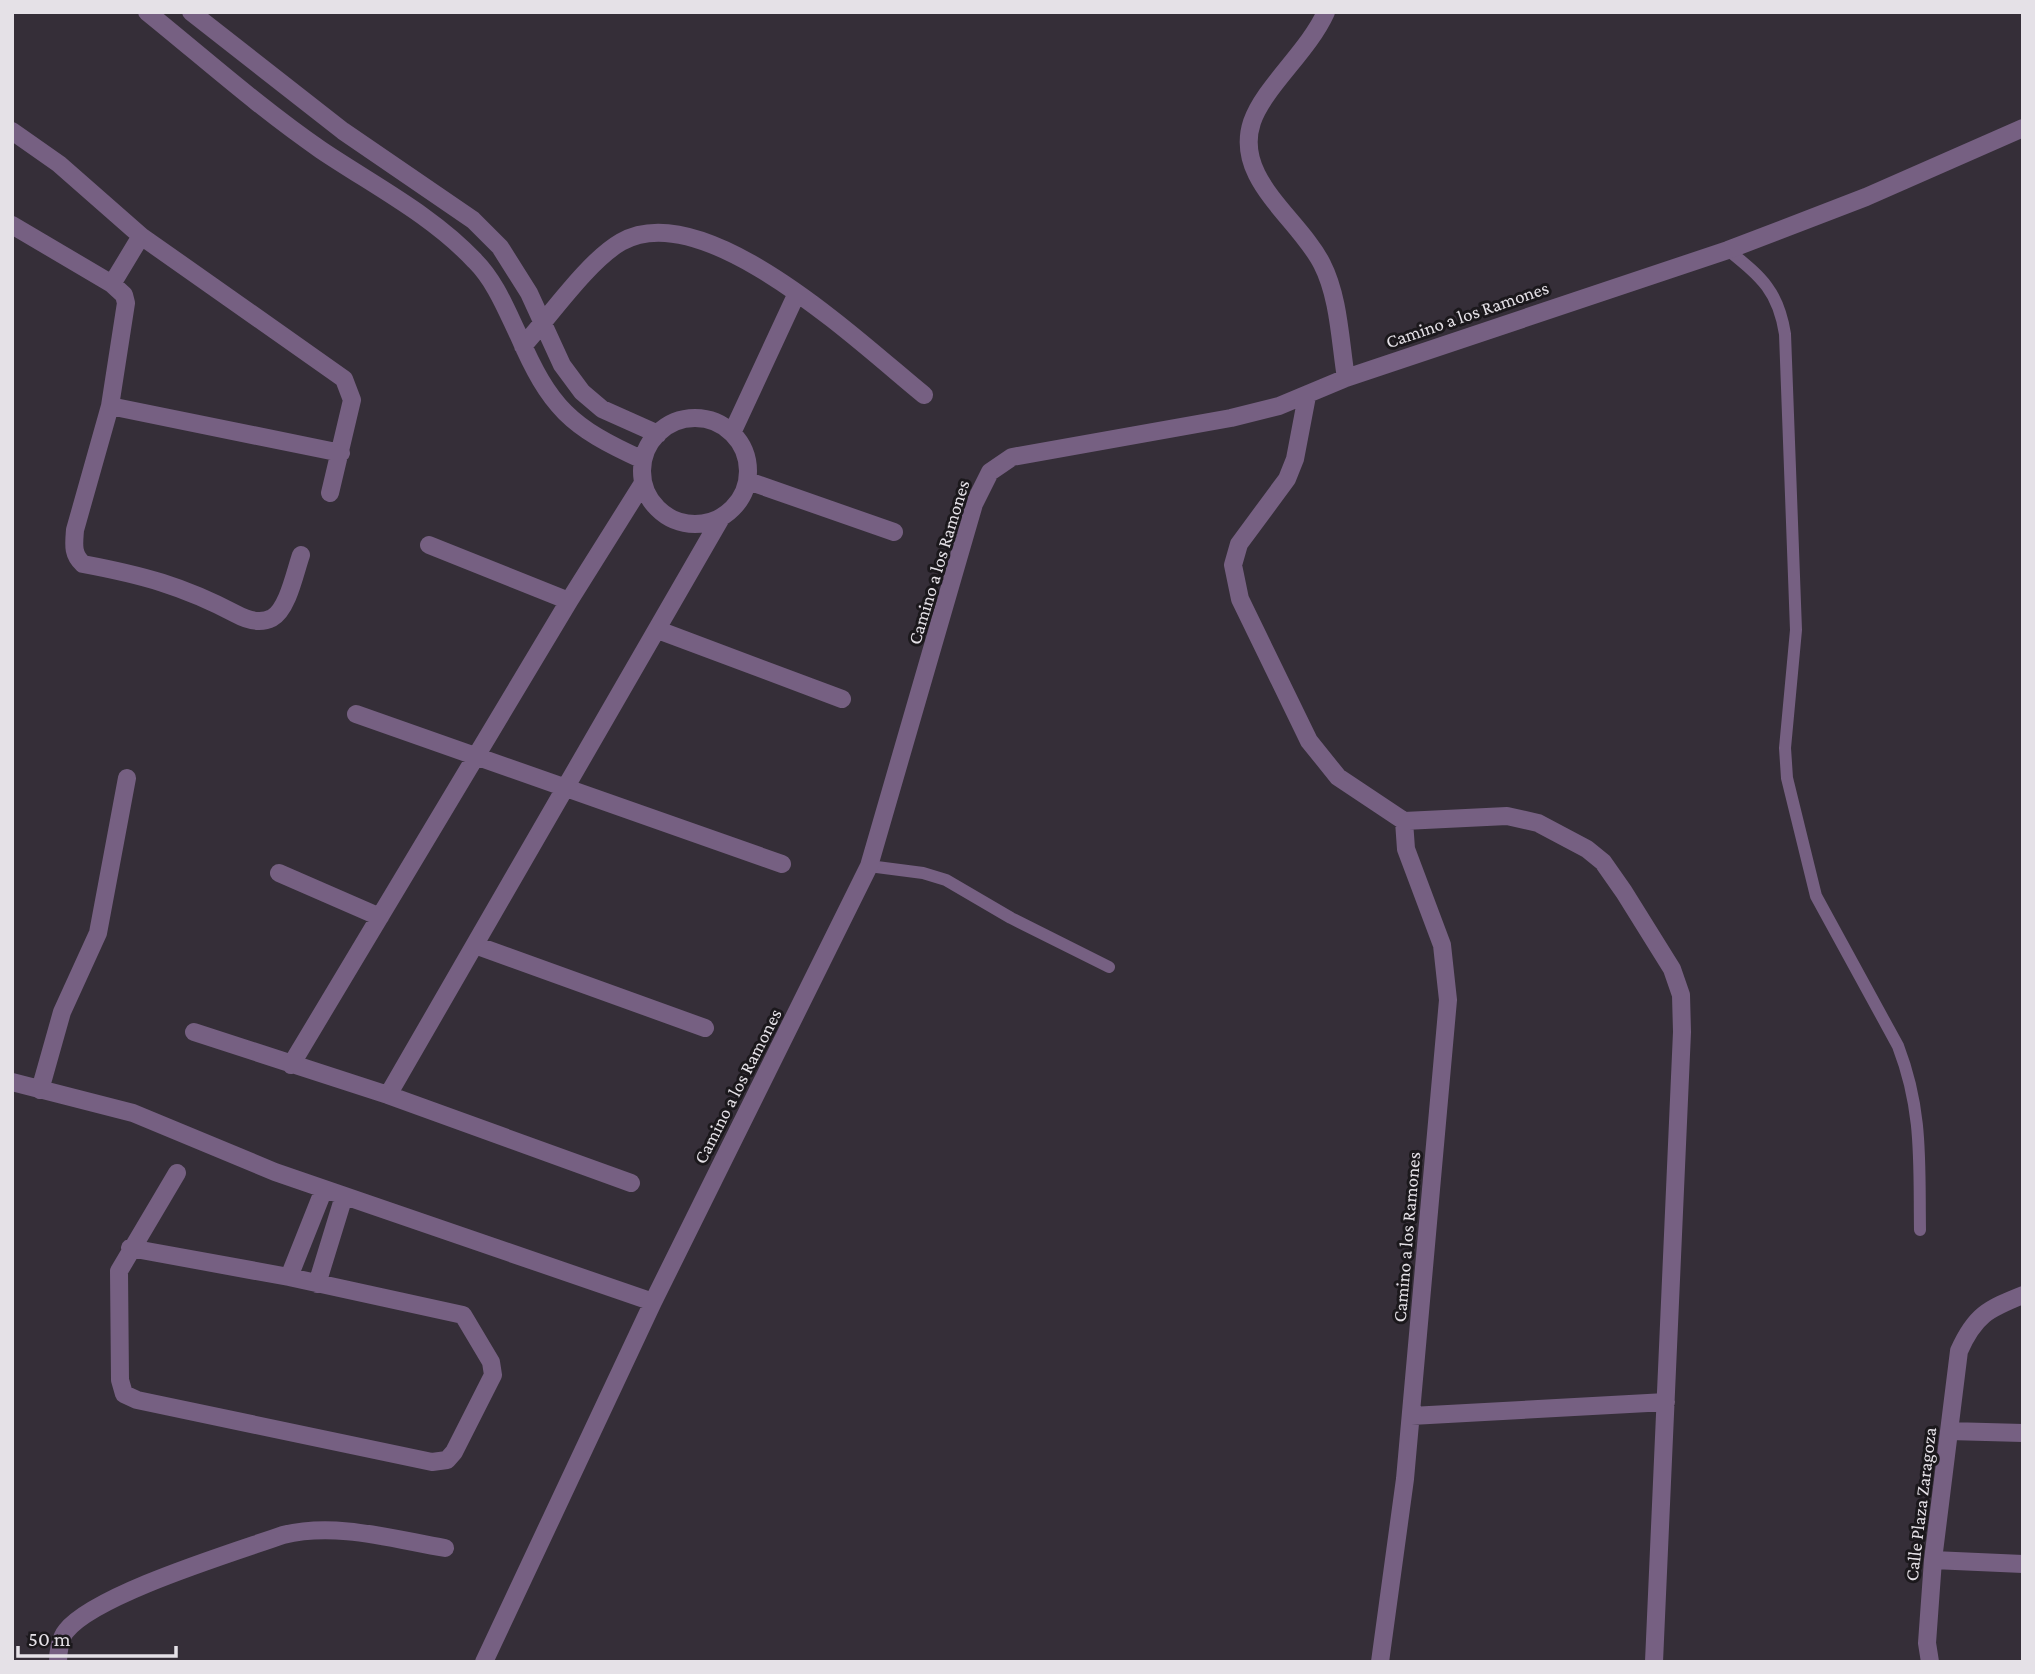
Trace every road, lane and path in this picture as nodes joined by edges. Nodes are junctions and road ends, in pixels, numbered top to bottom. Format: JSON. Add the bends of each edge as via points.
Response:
{"nodes":[{"id":1,"x":147,"y":12,"type":"edge"},
{"id":2,"x":191,"y":12,"type":"edge"},
{"id":3,"x":1326,"y":12,"type":"edge"},
{"id":4,"x":286,"y":86,"type":"junction"},
{"id":5,"x":269,"y":109,"type":"junction"},
{"id":6,"x":2023,"y":128,"type":"edge"},
{"id":7,"x":12,"y":131,"type":"edge"},
{"id":8,"x":12,"y":225,"type":"edge"},
{"id":9,"x":141,"y":236,"type":"junction"},
{"id":10,"x":1728,"y":250,"type":"junction"},
{"id":11,"x":112,"y":284,"type":"junction"},
{"id":12,"x":797,"y":293,"type":"junction"},
{"id":13,"x":543,"y":323,"type":"junction"},
{"id":14,"x":523,"y":346,"type":"junction"},
{"id":15,"x":1346,"y":378,"type":"junction"},
{"id":16,"x":924,"y":395,"type":"dead end"},
{"id":17,"x":1307,"y":396,"type":"junction"},
{"id":18,"x":110,"y":406,"type":"junction"},
{"id":19,"x":658,"y":433,"type":"junction"},
{"id":20,"x":732,"y":433,"type":"junction"},
{"id":21,"x":341,"y":453,"type":"junction"},
{"id":22,"x":643,"y":460,"type":"junction"},
{"id":23,"x":748,"y":481,"type":"junction"},
{"id":24,"x":643,"y":483,"type":"junction"},
{"id":25,"x":330,"y":493,"type":"dead end"},
{"id":26,"x":721,"y":518,"type":"junction"},
{"id":27,"x":894,"y":531,"type":"dead end"},
{"id":28,"x":429,"y":545,"type":"dead end"},
{"id":29,"x":301,"y":555,"type":"dead end"},
{"id":30,"x":569,"y":601,"type":"junction"},
{"id":31,"x":658,"y":630,"type":"junction"},
{"id":32,"x":842,"y":699,"type":"dead end"},
{"id":33,"x":356,"y":713,"type":"dead end"},
{"id":34,"x":477,"y":758,"type":"junction"},
{"id":35,"x":127,"y":778,"type":"dead end"},
{"id":36,"x":566,"y":788,"type":"junction"},
{"id":37,"x":1404,"y":821,"type":"junction"},
{"id":38,"x":782,"y":864,"type":"dead end"},
{"id":39,"x":869,"y":866,"type":"junction"},
{"id":40,"x":279,"y":873,"type":"dead end"},
{"id":41,"x":380,"y":917,"type":"junction"},
{"id":42,"x":475,"y":945,"type":"junction"},
{"id":43,"x":1109,"y":967,"type":"dead end"},
{"id":44,"x":705,"y":1028,"type":"dead end"},
{"id":45,"x":194,"y":1032,"type":"dead end"},
{"id":46,"x":291,"y":1065,"type":"junction"},
{"id":47,"x":12,"y":1082,"type":"edge"},
{"id":48,"x":40,"y":1090,"type":"junction"},
{"id":49,"x":388,"y":1096,"type":"junction"},
{"id":50,"x":177,"y":1173,"type":"dead end"},
{"id":51,"x":631,"y":1183,"type":"dead end"},
{"id":52,"x":324,"y":1189,"type":"junction"},
{"id":53,"x":344,"y":1196,"type":"junction"},
{"id":54,"x":1920,"y":1230,"type":"dead end"},
{"id":55,"x":130,"y":1248,"type":"junction"},
{"id":56,"x":289,"y":1278,"type":"junction"},
{"id":57,"x":317,"y":1284,"type":"junction"},
{"id":58,"x":2023,"y":1295,"type":"edge"},
{"id":59,"x":653,"y":1301,"type":"junction"},
{"id":60,"x":1666,"y":1402,"type":"junction"},
{"id":61,"x":1411,"y":1416,"type":"junction"},
{"id":62,"x":1949,"y":1431,"type":"junction"},
{"id":63,"x":2023,"y":1433,"type":"edge"},
{"id":64,"x":445,"y":1548,"type":"dead end"},
{"id":65,"x":1933,"y":1560,"type":"junction"},
{"id":66,"x":2023,"y":1564,"type":"edge"},
{"id":67,"x":58,"y":1662,"type":"edge"},
{"id":68,"x":484,"y":1662,"type":"edge"},
{"id":69,"x":1380,"y":1662,"type":"edge"},
{"id":70,"x":1654,"y":1662,"type":"edge"},
{"id":71,"x":1930,"y":1662,"type":"edge"}],
"edges":[{"from":1,"to":5,"type":"street"},
{"from":2,"to":4,"type":"street"},
{"from":3,"to":15,"type":"street","via":[[1316,34],[1262,104],[1248,142],[1252,164],[1264,187],[1322,264],[1331,287]]},
{"from":4,"to":5,"type":"street"},
{"from":4,"to":13,"type":"street","via":[[473,220],[500,247]]},
{"from":5,"to":14,"type":"street","via":[[451,238],[478,263]]},
{"from":6,"to":10,"type":"street","name":"Camino a los Ramones","via":[[1866,197]]},
{"from":7,"to":9,"type":"street","via":[[59,164]]},
{"from":8,"to":11,"type":"street"},
{"from":9,"to":11,"type":"street"},
{"from":9,"to":21,"type":"street","via":[[344,379],[352,400]]},
{"from":10,"to":15,"type":"street","name":"Camino a los Ramones"},
{"from":10,"to":54,"type":"lane","via":[[1765,281],[1776,298],[1785,334],[1796,629],[1785,748],[1793,809],[1816,896],[1908,1072],[1918,1115]]},
{"from":11,"to":18,"type":"street","via":[[124,295],[127,311]]},
{"from":12,"to":13,"type":"street","via":[[722,246],[688,235],[653,233],[624,240],[606,252]]},
{"from":12,"to":16,"type":"street"},
{"from":12,"to":20,"type":"street"},
{"from":13,"to":14,"type":"street"},
{"from":13,"to":19,"type":"street","via":[[562,365],[582,392],[602,410]]},
{"from":14,"to":22,"type":"street","via":[[538,379],[571,421]]},
{"from":15,"to":17,"type":"street","name":"Camino a los Ramones"},
{"from":17,"to":37,"type":"street","via":[[1287,479],[1239,544],[1234,576],[1260,642],[1316,751],[1338,777]]},
{"from":17,"to":39,"type":"street","name":"Camino a los Ramones","via":[[1231,418],[1012,457],[990,472],[974,504]]},
{"from":18,"to":21,"type":"street"},
{"from":18,"to":29,"type":"street","via":[[75,530],[73,547],[83,564],[177,585],[248,620],[263,621],[281,609]]},
{"from":19,"to":20,"type":"street","via":[[675,422],[695,419],[715,422]]},
{"from":19,"to":22,"type":"street"},
{"from":20,"to":23,"type":"street","via":[[748,464]]},
{"from":21,"to":25,"type":"street"},
{"from":22,"to":24,"type":"street"},
{"from":23,"to":26,"type":"street","via":[[738,503]]},
{"from":23,"to":27,"type":"street"},
{"from":24,"to":26,"type":"street","via":[[654,505],[673,520],[697,525]]},
{"from":24,"to":30,"type":"street"},
{"from":26,"to":31,"type":"street"},
{"from":28,"to":30,"type":"street"},
{"from":30,"to":34,"type":"street"},
{"from":31,"to":32,"type":"street"},
{"from":31,"to":36,"type":"street"},
{"from":33,"to":34,"type":"street"},
{"from":34,"to":36,"type":"street"},
{"from":34,"to":41,"type":"street"},
{"from":35,"to":48,"type":"street","via":[[98,933],[62,1012]]},
{"from":36,"to":38,"type":"street"},
{"from":36,"to":42,"type":"street"},
{"from":37,"to":60,"type":"street","via":[[1507,816],[1565,836],[1603,862],[1672,969],[1681,995],[1682,1032]]},
{"from":37,"to":61,"type":"street","name":"Camino a los Ramones","via":[[1406,849],[1442,946],[1448,1000]]},
{"from":39,"to":43,"type":"lane","via":[[946,880]]},
{"from":39,"to":59,"type":"street","name":"Camino a los Ramones"},
{"from":40,"to":41,"type":"street"},
{"from":41,"to":46,"type":"street"},
{"from":42,"to":44,"type":"street"},
{"from":42,"to":49,"type":"street"},
{"from":45,"to":46,"type":"street"},
{"from":46,"to":49,"type":"street"},
{"from":47,"to":48,"type":"street"},
{"from":48,"to":52,"type":"street","via":[[133,1113]]},
{"from":49,"to":51,"type":"street"},
{"from":50,"to":55,"type":"street"},
{"from":52,"to":53,"type":"street"},
{"from":52,"to":56,"type":"street"},
{"from":53,"to":57,"type":"street"},
{"from":53,"to":59,"type":"street"},
{"from":55,"to":56,"type":"street"},
{"from":55,"to":57,"type":"street","via":[[119,1271],[124,1394],[432,1462],[447,1460],[493,1375],[491,1362],[463,1315]]},
{"from":56,"to":57,"type":"street"},
{"from":58,"to":62,"type":"street","name":"Calle Plaza Zaragoza","via":[[1981,1315],[1969,1328],[1959,1351]]},
{"from":59,"to":68,"type":"street","name":"Camino a los Ramones"},
{"from":60,"to":61,"type":"street"},
{"from":60,"to":70,"type":"street"},
{"from":61,"to":69,"type":"street","name":"Camino a los Ramones"},
{"from":62,"to":63,"type":"street"},
{"from":62,"to":65,"type":"street","name":"Calle Plaza Zaragoza"},
{"from":64,"to":67,"type":"street","via":[[328,1529],[283,1535],[131,1591],[88,1615],[64,1632]]},
{"from":65,"to":66,"type":"street"},
{"from":65,"to":71,"type":"street","name":"Calle Plaza Zaragoza"}]}
